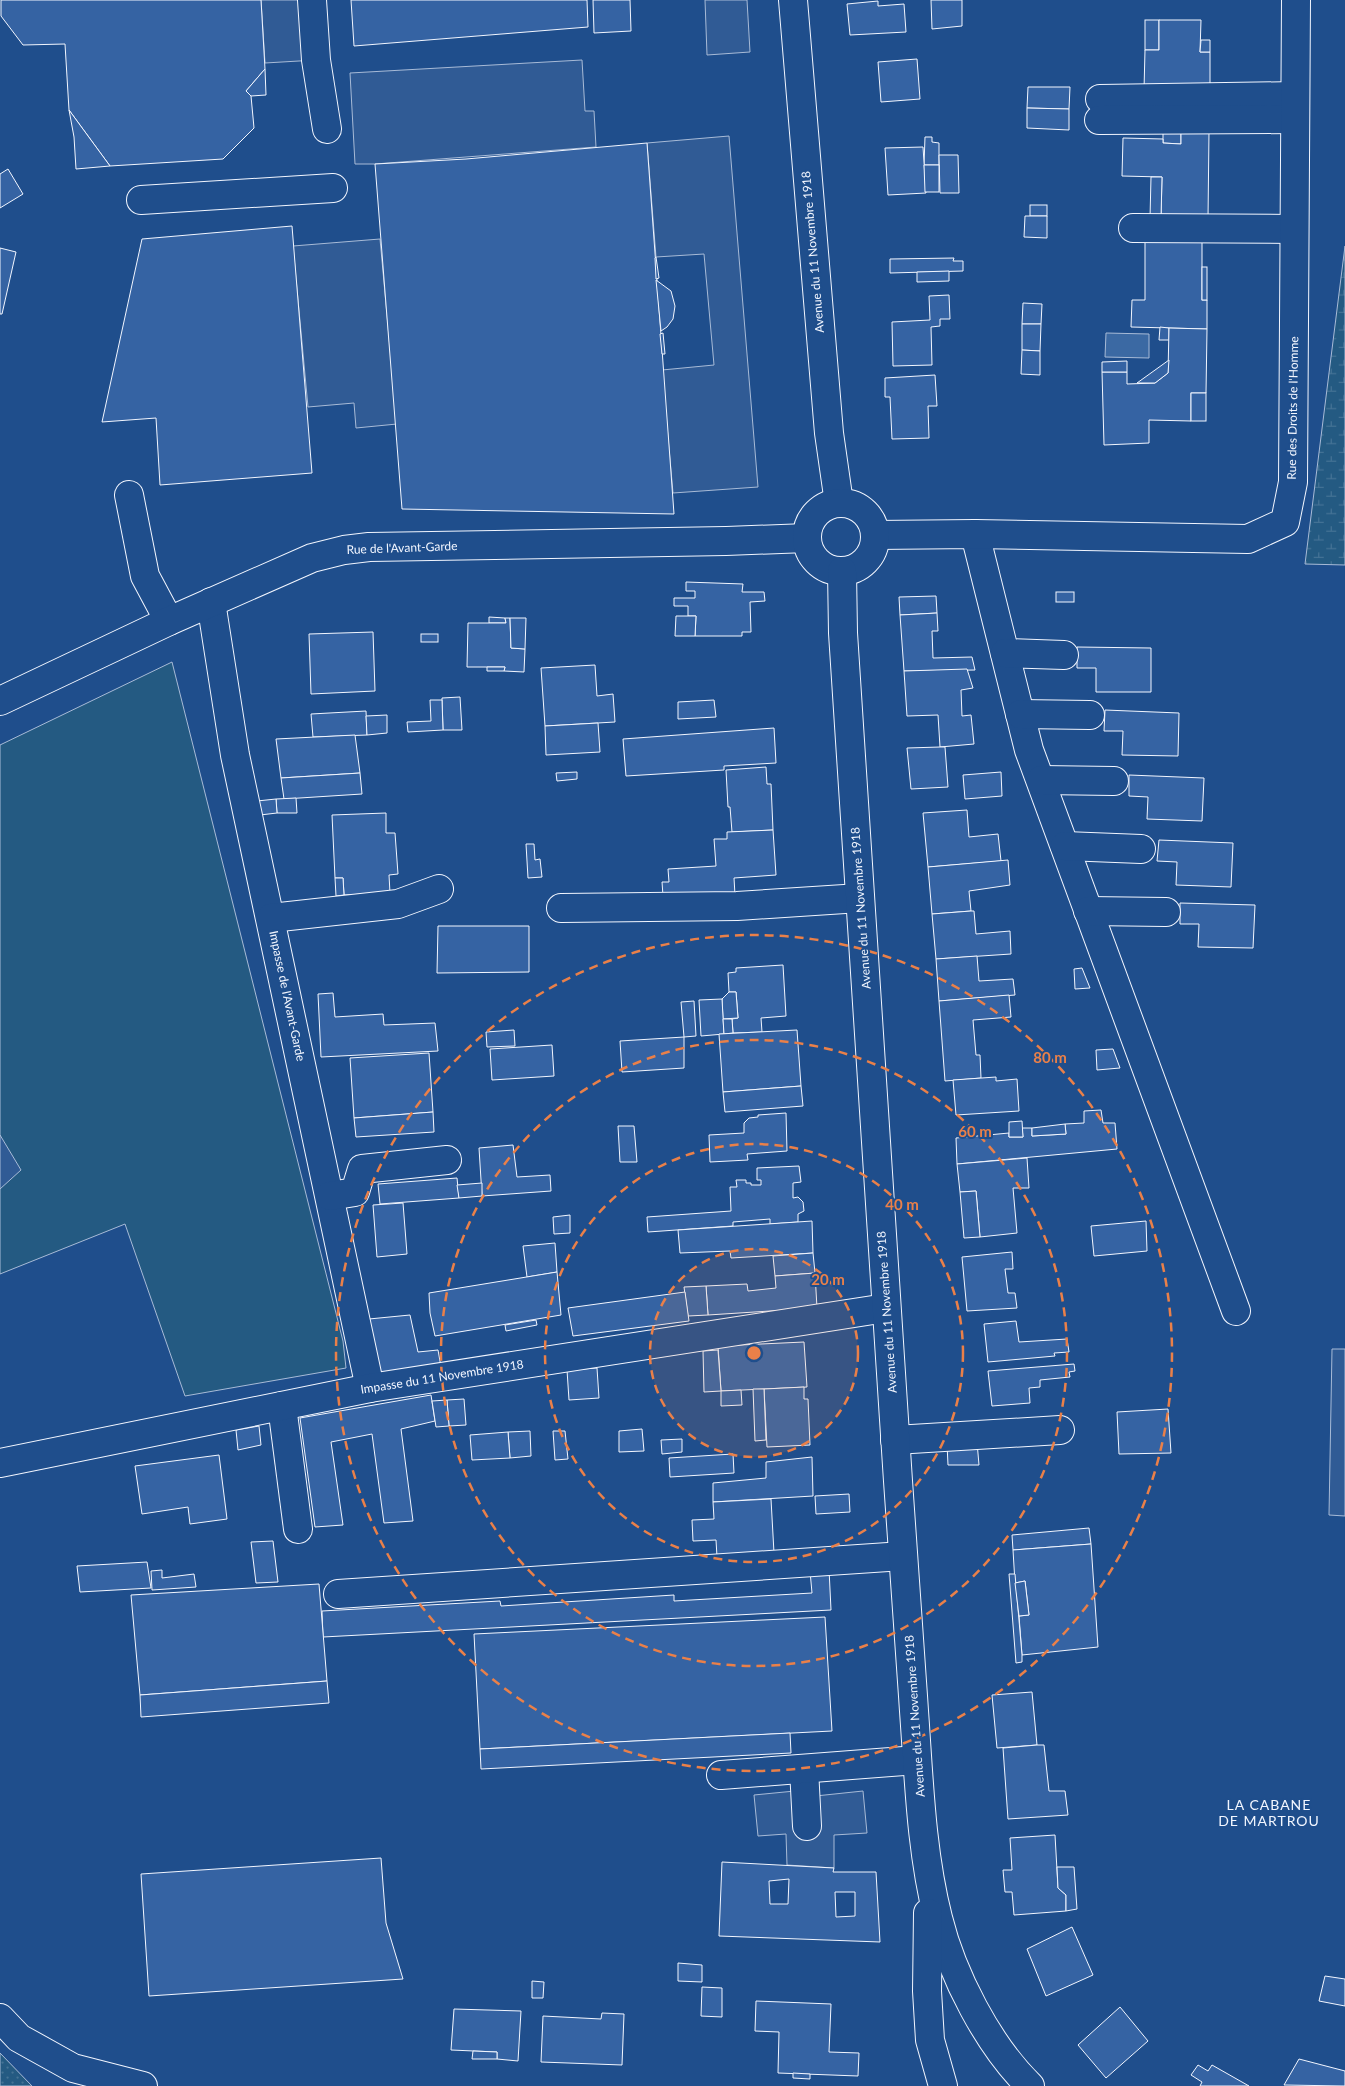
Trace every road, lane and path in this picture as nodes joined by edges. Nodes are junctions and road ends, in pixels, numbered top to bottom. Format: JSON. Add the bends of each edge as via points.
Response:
{"nodes":[{"id":1,"x":312,"y":0,"type":"edge"},
{"id":2,"x":793,"y":0,"type":"edge"},
{"id":3,"x":1296,"y":0,"type":"edge"},
{"id":4,"x":1295,"y":108,"type":"junction"},
{"id":5,"x":1100,"y":110,"type":"dead end"},
{"id":6,"x":327,"y":130,"type":"dead end"},
{"id":7,"x":333,"y":188,"type":"dead end"},
{"id":8,"x":140,"y":200,"type":"dead end"},
{"id":9,"x":1133,"y":228,"type":"dead end"},
{"id":10,"x":1294,"y":229,"type":"junction"},
{"id":11,"x":129,"y":495,"type":"dead end"},
{"id":12,"x":839,"y":503,"type":"junction"},
{"id":13,"x":975,"y":534,"type":"junction"},
{"id":14,"x":875,"y":535,"type":"junction"},
{"id":15,"x":807,"y":538,"type":"junction"},
{"id":16,"x":842,"y":571,"type":"junction"},
{"id":17,"x":211,"y":602,"type":"junction"},
{"id":18,"x":169,"y":621,"type":"junction"},
{"id":19,"x":1005,"y":653,"type":"junction"},
{"id":20,"x":1064,"y":655,"type":"dead end"},
{"id":21,"x":0,"y":701,"type":"edge"},
{"id":22,"x":1020,"y":714,"type":"junction"},
{"id":23,"x":1090,"y":715,"type":"dead end"},
{"id":24,"x":1040,"y":780,"type":"junction"},
{"id":25,"x":1114,"y":781,"type":"dead end"},
{"id":26,"x":1064,"y":846,"type":"junction"},
{"id":27,"x":1141,"y":849,"type":"dead end"},
{"id":28,"x":439,"y":889,"type":"dead end"},
{"id":29,"x":860,"y":898,"type":"junction"},
{"id":30,"x":560,"y":908,"type":"dead end"},
{"id":31,"x":1088,"y":911,"type":"junction"},
{"id":32,"x":1166,"y":912,"type":"dead end"},
{"id":33,"x":271,"y":918,"type":"junction"},
{"id":34,"x":447,"y":1160,"type":"dead end"},
{"id":35,"x":330,"y":1196,"type":"junction"},
{"id":36,"x":886,"y":1308,"type":"junction"},
{"id":37,"x":1236,"y":1311,"type":"dead end"},
{"id":38,"x":370,"y":1388,"type":"junction"},
{"id":39,"x":282,"y":1406,"type":"junction"},
{"id":40,"x":1060,"y":1430,"type":"dead end"},
{"id":41,"x":895,"y":1440,"type":"junction"},
{"id":42,"x":0,"y":1463,"type":"edge"},
{"id":43,"x":298,"y":1530,"type":"dead end"},
{"id":44,"x":903,"y":1556,"type":"junction"},
{"id":45,"x":338,"y":1594,"type":"dead end"},
{"id":46,"x":917,"y":1760,"type":"junction"},
{"id":47,"x":804,"y":1769,"type":"junction"},
{"id":48,"x":721,"y":1775,"type":"dead end"},
{"id":49,"x":807,"y":1826,"type":"dead end"},
{"id":50,"x":928,"y":1874,"type":"junction"},
{"id":51,"x":0,"y":2018,"type":"edge"},
{"id":52,"x":143,"y":2086,"type":"edge"},
{"id":53,"x":943,"y":2086,"type":"edge"},
{"id":54,"x":1030,"y":2086,"type":"edge"}],
"edges":[{"from":1,"to":6,"type":"street","via":[[316,60]]},
{"from":2,"to":12,"type":"street","name":"Avenue du 11 Novembre 1918","via":[[829,433]]},
{"from":3,"to":4,"type":"street","name":"Rue des Droits de l'Homme"},
{"from":4,"to":5,"type":"street"},
{"from":4,"to":10,"type":"street","name":"Rue des Droits de l'Homme"},
{"from":7,"to":8,"type":"street"},
{"from":9,"to":10,"type":"street"},
{"from":10,"to":13,"type":"street","name":"Rue des Droits de l'Homme","via":[[1293,482],[1285,522],[1248,539]]},
{"from":11,"to":18,"type":"street","via":[[145,576]]},
{"from":12,"to":14,"type":"street","via":[[864,512]]},
{"from":12,"to":15,"type":"street","via":[[829,505],[812,518]]},
{"from":13,"to":14,"type":"street","name":"Rue des Droits de l'Homme"},
{"from":13,"to":19,"type":"street"},
{"from":14,"to":16,"type":"street","via":[[874,546],[862,563]]},
{"from":15,"to":16,"type":"street","via":[[808,549],[814,558],[822,565]]},
{"from":15,"to":17,"type":"street","name":"Rue de l'Avant-Garde","via":[[369,547],[312,558]]},
{"from":16,"to":29,"type":"street","name":"Avenue du 11 Novembre 1918"},
{"from":17,"to":18,"type":"street","name":"Rue de l'Avant-Garde"},
{"from":17,"to":33,"type":"street","name":"Impasse de l'Avant-Garde","via":[[235,755]]},
{"from":18,"to":21,"type":"street","name":"Rue de l'Avant-Garde"},
{"from":19,"to":20,"type":"street"},
{"from":19,"to":22,"type":"street"},
{"from":22,"to":23,"type":"street"},
{"from":22,"to":24,"type":"street"},
{"from":24,"to":25,"type":"street"},
{"from":24,"to":26,"type":"street"},
{"from":26,"to":27,"type":"street"},
{"from":26,"to":31,"type":"street"},
{"from":28,"to":33,"type":"street","via":[[398,904]]},
{"from":29,"to":30,"type":"street","via":[[737,906]]},
{"from":29,"to":36,"type":"street","name":"Avenue du 11 Novembre 1918"},
{"from":31,"to":32,"type":"street"},
{"from":31,"to":37,"type":"street"},
{"from":33,"to":35,"type":"street","name":"Impasse de l'Avant-Garde"},
{"from":34,"to":35,"type":"street","via":[[362,1169],[355,1192]]},
{"from":35,"to":38,"type":"street","name":"Impasse de l'Avant-Garde"},
{"from":36,"to":38,"type":"street","name":"Impasse du 11 Novembre 1918"},
{"from":36,"to":41,"type":"street","name":"Avenue du 11 Novembre 1918"},
{"from":38,"to":39,"type":"street","name":"Impasse du 11 Novembre 1918"},
{"from":39,"to":42,"type":"street","name":"Impasse du 11 Novembre 1918"},
{"from":39,"to":43,"type":"street"},
{"from":40,"to":41,"type":"street"},
{"from":41,"to":44,"type":"street","name":"Avenue du 11 Novembre 1918"},
{"from":44,"to":45,"type":"street"},
{"from":44,"to":46,"type":"street","name":"Avenue du 11 Novembre 1918"},
{"from":46,"to":47,"type":"street"},
{"from":46,"to":50,"type":"street","name":"Avenue du 11 Novembre 1918"},
{"from":47,"to":48,"type":"street"},
{"from":47,"to":49,"type":"street"},
{"from":50,"to":53,"type":"street","name":"Avenue du 11 Novembre 1918","via":[[930,2040]]},
{"from":50,"to":54,"type":"street","name":"Avenue du 11 Novembre 1918","via":[[938,1921],[969,2000],[987,2031]]},
{"from":51,"to":52,"type":"street","via":[[19,2038],[73,2068]]}]}
